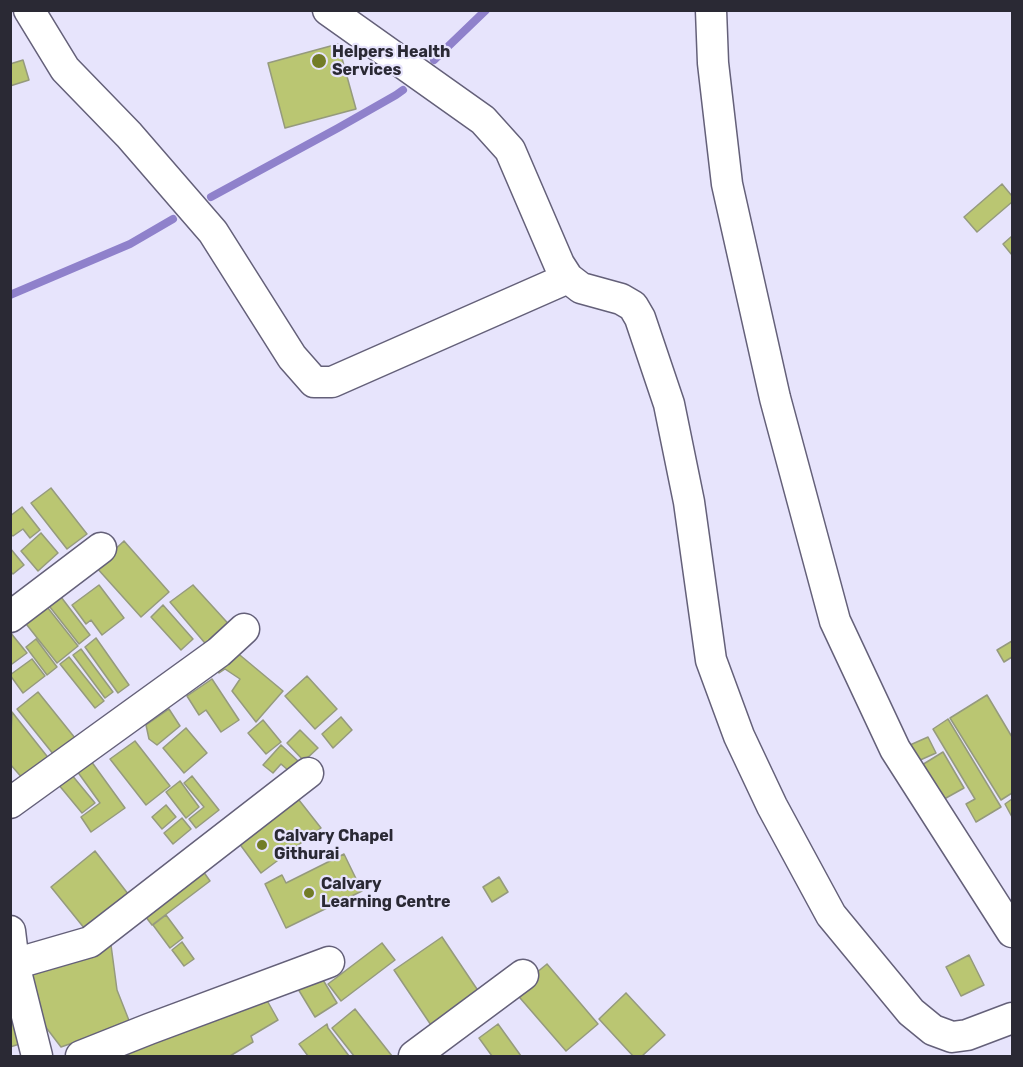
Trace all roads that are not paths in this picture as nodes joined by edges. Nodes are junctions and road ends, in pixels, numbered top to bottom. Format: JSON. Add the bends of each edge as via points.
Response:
{"nodes":[{"id":1,"x":28,"y":10,"type":"edge"},
{"id":2,"x":328,"y":10,"type":"edge"},
{"id":3,"x":711,"y":10,"type":"edge"},
{"id":4,"x":568,"y":278,"type":"junction"},
{"id":5,"x":101,"y":548,"type":"dead end"},
{"id":6,"x":10,"y":617,"type":"edge"},
{"id":7,"x":244,"y":628,"type":"dead end"},
{"id":8,"x":308,"y":773,"type":"dead end"},
{"id":9,"x":10,"y":803,"type":"edge"},
{"id":10,"x":10,"y":931,"type":"edge"},
{"id":11,"x":1012,"y":932,"type":"edge"},
{"id":12,"x":329,"y":962,"type":"dead end"},
{"id":13,"x":14,"y":964,"type":"junction"},
{"id":14,"x":523,"y":975,"type":"dead end"},
{"id":15,"x":1012,"y":1018,"type":"edge"},
{"id":16,"x":38,"y":1056,"type":"edge"},
{"id":17,"x":81,"y":1056,"type":"edge"},
{"id":18,"x":414,"y":1056,"type":"edge"}],
"edges":[{"from":1,"to":4,"type":"street","via":[[65,69],[129,135],[213,232],[292,357],[314,381],[332,382]]},
{"from":2,"to":4,"type":"street","via":[[483,120],[510,150]]},
{"from":3,"to":11,"type":"street","via":[[727,184],[775,398],[835,621],[895,749]]},
{"from":4,"to":15,"type":"street","via":[[581,288],[621,299],[633,306],[640,318],[676,437],[711,660],[772,806],[831,915],[911,1012],[933,1030],[952,1037],[967,1035]]},
{"from":5,"to":6,"type":"street"},
{"from":7,"to":9,"type":"street","via":[[219,652]]},
{"from":8,"to":13,"type":"street","via":[[90,942]]},
{"from":10,"to":13,"type":"street"},
{"from":12,"to":17,"type":"street"},
{"from":13,"to":16,"type":"street"},
{"from":14,"to":18,"type":"street"}]}
